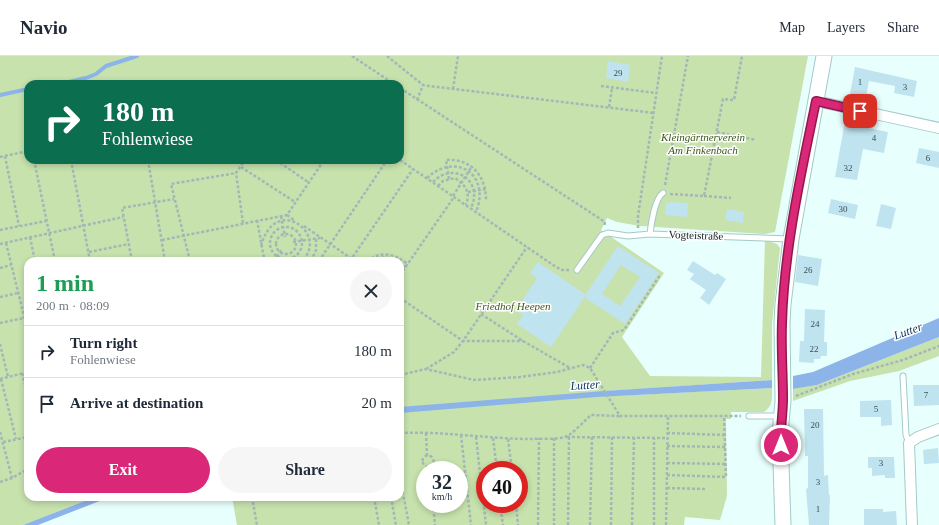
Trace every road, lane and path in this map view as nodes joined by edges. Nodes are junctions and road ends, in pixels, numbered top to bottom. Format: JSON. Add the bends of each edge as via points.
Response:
{"nodes":[{"id":1,"x":352,"y":56,"type":"edge"},
{"id":2,"x":387,"y":56,"type":"edge"},
{"id":3,"x":458,"y":56,"type":"edge"},
{"id":4,"x":662,"y":56,"type":"edge"},
{"id":5,"x":688,"y":56,"type":"edge"},
{"id":6,"x":742,"y":56,"type":"edge"},
{"id":7,"x":824,"y":56,"type":"edge"},
{"id":8,"x":388,"y":80,"type":"edge"},
{"id":9,"x":423,"y":85,"type":"junction"},
{"id":10,"x":601,"y":86,"type":"dead end"},
{"id":11,"x":612,"y":88,"type":"junction"},
{"id":12,"x":453,"y":89,"type":"junction"},
{"id":13,"x":404,"y":91,"type":"edge"},
{"id":14,"x":656,"y":93,"type":"junction"},
{"id":15,"x":417,"y":100,"type":"junction"},
{"id":16,"x":816,"y":101,"type":"junction"},
{"id":17,"x":610,"y":108,"type":"junction"},
{"id":18,"x":654,"y":113,"type":"junction"},
{"id":19,"x":939,"y":128,"type":"edge"},
{"id":20,"x":716,"y":132,"type":"junction"},
{"id":21,"x":756,"y":140,"type":"dead end"},
{"id":22,"x":24,"y":152,"type":"edge"},
{"id":23,"x":5,"y":156,"type":"junction"},
{"id":24,"x":0,"y":157,"type":"edge"},
{"id":25,"x":404,"y":163,"type":"edge"},
{"id":26,"x":35,"y":164,"type":"edge"},
{"id":27,"x":73,"y":164,"type":"edge"},
{"id":28,"x":149,"y":164,"type":"edge"},
{"id":29,"x":243,"y":164,"type":"edge"},
{"id":30,"x":282,"y":164,"type":"edge"},
{"id":31,"x":321,"y":164,"type":"edge"},
{"id":32,"x":384,"y":164,"type":"edge"},
{"id":33,"x":472,"y":166,"type":"junction"},
{"id":34,"x":241,"y":167,"type":"junction"},
{"id":35,"x":446,"y":167,"type":"junction"},
{"id":36,"x":414,"y":169,"type":"junction"},
{"id":37,"x":469,"y":171,"type":"junction"},
{"id":38,"x":236,"y":173,"type":"junction"},
{"id":39,"x":447,"y":173,"type":"junction"},
{"id":40,"x":465,"y":176,"type":"junction"},
{"id":41,"x":427,"y":178,"type":"junction"},
{"id":42,"x":449,"y":179,"type":"junction"},
{"id":43,"x":308,"y":182,"type":"junction"},
{"id":44,"x":432,"y":182,"type":"junction"},
{"id":45,"x":461,"y":183,"type":"junction"},
{"id":46,"x":438,"y":186,"type":"junction"},
{"id":47,"x":486,"y":189,"type":"junction"},
{"id":48,"x":480,"y":190,"type":"junction"},
{"id":49,"x":474,"y":191,"type":"junction"},
{"id":50,"x":468,"y":192,"type":"junction"},
{"id":51,"x":663,"y":193,"type":"junction"},
{"id":52,"x":454,"y":196,"type":"junction"},
{"id":53,"x":704,"y":196,"type":"junction"},
{"id":54,"x":731,"y":198,"type":"dead end"},
{"id":55,"x":174,"y":199,"type":"junction"},
{"id":56,"x":486,"y":200,"type":"dead end"},
{"id":57,"x":156,"y":202,"type":"junction"},
{"id":58,"x":295,"y":202,"type":"junction"},
{"id":59,"x":466,"y":205,"type":"junction"},
{"id":60,"x":471,"y":208,"type":"junction"},
{"id":61,"x":476,"y":212,"type":"junction"},
{"id":62,"x":286,"y":215,"type":"junction"},
{"id":63,"x":282,"y":216,"type":"junction"},
{"id":64,"x":124,"y":217,"type":"junction"},
{"id":65,"x":257,"y":220,"type":"junction"},
{"id":66,"x":282,"y":220,"type":"junction"},
{"id":67,"x":46,"y":221,"type":"junction"},
{"id":68,"x":243,"y":223,"type":"junction"},
{"id":69,"x":300,"y":224,"type":"junction"},
{"id":70,"x":84,"y":225,"type":"junction"},
{"id":71,"x":19,"y":226,"type":"junction"},
{"id":72,"x":283,"y":227,"type":"junction"},
{"id":73,"x":0,"y":230,"type":"edge"},
{"id":74,"x":48,"y":233,"type":"junction"},
{"id":75,"x":639,"y":234,"type":"junction"},
{"id":76,"x":650,"y":234,"type":"junction"},
{"id":77,"x":284,"y":235,"type":"junction"},
{"id":78,"x":602,"y":235,"type":"junction"},
{"id":79,"x":183,"y":236,"type":"junction"},
{"id":80,"x":30,"y":237,"type":"junction"},
{"id":81,"x":316,"y":238,"type":"junction"},
{"id":82,"x":320,"y":238,"type":"junction"},
{"id":83,"x":791,"y":239,"type":"junction"},
{"id":84,"x":162,"y":240,"type":"junction"},
{"id":85,"x":310,"y":240,"type":"junction"},
{"id":86,"x":303,"y":241,"type":"junction"},
{"id":87,"x":295,"y":242,"type":"junction"},
{"id":88,"x":6,"y":243,"type":"junction"},
{"id":89,"x":0,"y":244,"type":"edge"},
{"id":90,"x":129,"y":244,"type":"junction"},
{"id":91,"x":330,"y":245,"type":"junction"},
{"id":92,"x":261,"y":246,"type":"junction"},
{"id":93,"x":527,"y":247,"type":"junction"},
{"id":94,"x":281,"y":251,"type":"junction"},
{"id":95,"x":89,"y":252,"type":"junction"},
{"id":96,"x":34,"y":257,"type":"edge"},
{"id":97,"x":54,"y":257,"type":"edge"},
{"id":98,"x":90,"y":257,"type":"edge"},
{"id":99,"x":131,"y":257,"type":"edge"},
{"id":100,"x":164,"y":257,"type":"edge"},
{"id":101,"x":189,"y":257,"type":"edge"},
{"id":102,"x":264,"y":257,"type":"edge"},
{"id":103,"x":277,"y":257,"type":"joint"},
{"id":104,"x":296,"y":257,"type":"edge"},
{"id":105,"x":306,"y":257,"type":"edge"},
{"id":106,"x":313,"y":257,"type":"edge"},
{"id":107,"x":322,"y":257,"type":"edge"},
{"id":108,"x":348,"y":257,"type":"edge"},
{"id":109,"x":354,"y":257,"type":"edge"},
{"id":110,"x":373,"y":257,"type":"edge"},
{"id":111,"x":393,"y":257,"type":"edge"},
{"id":112,"x":11,"y":265,"type":"junction"},
{"id":113,"x":0,"y":268,"type":"edge"},
{"id":114,"x":404,"y":270,"type":"edge"},
{"id":115,"x":577,"y":270,"type":"joint"},
{"id":116,"x":660,"y":275,"type":"dead end"},
{"id":117,"x":18,"y":293,"type":"junction"},
{"id":118,"x":0,"y":297,"type":"edge"},
{"id":119,"x":404,"y":301,"type":"edge"},
{"id":120,"x":481,"y":314,"type":"junction"},
{"id":121,"x":24,"y":318,"type":"joint"},
{"id":122,"x":0,"y":323,"type":"edge"},
{"id":123,"x":464,"y":341,"type":"junction"},
{"id":124,"x":523,"y":341,"type":"junction"},
{"id":125,"x":0,"y":344,"type":"edge"},
{"id":126,"x":939,"y":346,"type":"edge"},
{"id":127,"x":570,"y":368,"type":"junction"},
{"id":128,"x":590,"y":368,"type":"junction"},
{"id":129,"x":426,"y":369,"type":"junction"},
{"id":130,"x":22,"y":373,"type":"joint"},
{"id":131,"x":404,"y":375,"type":"edge"},
{"id":132,"x":903,"y":376,"type":"dead end"},
{"id":133,"x":8,"y":377,"type":"junction"},
{"id":134,"x":0,"y":379,"type":"edge"},
{"id":135,"x":24,"y":381,"type":"edge"},
{"id":136,"x":782,"y":408,"type":"junction"},
{"id":137,"x":620,"y":416,"type":"junction"},
{"id":138,"x":668,"y":416,"type":"junction"},
{"id":139,"x":724,"y":416,"type":"junction"},
{"id":140,"x":749,"y":416,"type":"joint"},
{"id":141,"x":939,"y":429,"type":"edge"},
{"id":142,"x":0,"y":432,"type":"edge"},
{"id":143,"x":404,"y":433,"type":"edge"},
{"id":144,"x":426,"y":433,"type":"junction"},
{"id":145,"x":667,"y":433,"type":"junction"},
{"id":146,"x":462,"y":435,"type":"junction"},
{"id":147,"x":725,"y":435,"type":"junction"},
{"id":148,"x":476,"y":437,"type":"junction"},
{"id":149,"x":568,"y":437,"type":"junction"},
{"id":150,"x":592,"y":437,"type":"junction"},
{"id":151,"x":612,"y":437,"type":"junction"},
{"id":152,"x":24,"y":438,"type":"edge"},
{"id":153,"x":493,"y":438,"type":"junction"},
{"id":154,"x":538,"y":438,"type":"junction"},
{"id":155,"x":554,"y":438,"type":"junction"},
{"id":156,"x":634,"y":438,"type":"junction"},
{"id":157,"x":654,"y":438,"type":"junction"},
{"id":158,"x":667,"y":438,"type":"junction"},
{"id":159,"x":508,"y":439,"type":"junction"},
{"id":160,"x":16,"y":440,"type":"junction"},
{"id":161,"x":3,"y":442,"type":"junction"},
{"id":162,"x":909,"y":443,"type":"junction"},
{"id":163,"x":667,"y":446,"type":"junction"},
{"id":164,"x":725,"y":447,"type":"junction"},
{"id":165,"x":428,"y":456,"type":"junction"},
{"id":166,"x":423,"y":461,"type":"edge"},
{"id":167,"x":433,"y":461,"type":"edge"},
{"id":168,"x":496,"y":461,"type":"edge"},
{"id":169,"x":511,"y":461,"type":"edge"},
{"id":170,"x":667,"y":463,"type":"junction"},
{"id":171,"x":725,"y":464,"type":"junction"},
{"id":172,"x":24,"y":471,"type":"edge"},
{"id":173,"x":667,"y":475,"type":"junction"},
{"id":174,"x":12,"y":478,"type":"junction"},
{"id":175,"x":0,"y":482,"type":"edge"},
{"id":176,"x":667,"y":488,"type":"junction"},
{"id":177,"x":705,"y":489,"type":"dead end"},
{"id":178,"x":404,"y":498,"type":"edge"},
{"id":179,"x":253,"y":501,"type":"edge"},
{"id":180,"x":375,"y":501,"type":"edge"},
{"id":181,"x":392,"y":501,"type":"edge"},
{"id":182,"x":434,"y":513,"type":"edge"},
{"id":183,"x":501,"y":513,"type":"edge"},
{"id":184,"x":517,"y":513,"type":"edge"},
{"id":185,"x":257,"y":525,"type":"edge"},
{"id":186,"x":379,"y":525,"type":"edge"},
{"id":187,"x":396,"y":525,"type":"edge"},
{"id":188,"x":409,"y":525,"type":"edge"},
{"id":189,"x":435,"y":525,"type":"edge"},
{"id":190,"x":471,"y":525,"type":"edge"},
{"id":191,"x":486,"y":525,"type":"edge"},
{"id":192,"x":503,"y":525,"type":"edge"},
{"id":193,"x":518,"y":525,"type":"edge"},
{"id":194,"x":538,"y":525,"type":"edge"},
{"id":195,"x":554,"y":525,"type":"edge"},
{"id":196,"x":568,"y":525,"type":"edge"},
{"id":197,"x":590,"y":525,"type":"edge"},
{"id":198,"x":611,"y":525,"type":"edge"},
{"id":199,"x":632,"y":525,"type":"edge"},
{"id":200,"x":654,"y":525,"type":"edge"},
{"id":201,"x":666,"y":525,"type":"edge"},
{"id":202,"x":783,"y":525,"type":"edge"},
{"id":203,"x":912,"y":525,"type":"edge"}],
"edges":[{"from":1,"to":8,"type":"path"},
{"from":2,"to":9,"type":"path"},
{"from":3,"to":12,"type":"path"},
{"from":4,"to":14,"type":"path"},
{"from":5,"to":51,"type":"path"},
{"from":6,"to":20,"type":"path","via":[[734,100],[723,99]]},
{"from":7,"to":16,"type":"street"},
{"from":9,"to":12,"type":"path"},
{"from":9,"to":15,"type":"path"},
{"from":10,"to":11,"type":"path"},
{"from":11,"to":14,"type":"path"},
{"from":11,"to":17,"type":"path"},
{"from":12,"to":17,"type":"path"},
{"from":13,"to":15,"type":"path"},
{"from":14,"to":18,"type":"path"},
{"from":15,"to":78,"type":"path","via":[[605,222]]},
{"from":16,"to":19,"type":"street"},
{"from":16,"to":83,"type":"street"},
{"from":17,"to":18,"type":"path"},
{"from":18,"to":75,"type":"path","via":[[637,220]]},
{"from":20,"to":21,"type":"path"},
{"from":20,"to":53,"type":"path"},
{"from":22,"to":23,"type":"path"},
{"from":23,"to":24,"type":"path"},
{"from":23,"to":71,"type":"path"},
{"from":25,"to":36,"type":"path"},
{"from":26,"to":67,"type":"path"},
{"from":27,"to":70,"type":"path"},
{"from":28,"to":57,"type":"path"},
{"from":29,"to":34,"type":"path"},
{"from":30,"to":43,"type":"path"},
{"from":31,"to":43,"type":"path"},
{"from":32,"to":91,"type":"path"},
{"from":33,"to":35,"type":"path","via":[[446,160]]},
{"from":33,"to":37,"type":"path"},
{"from":33,"to":47,"type":"path","via":[[483,180]]},
{"from":34,"to":38,"type":"path"},
{"from":34,"to":58,"type":"path"},
{"from":35,"to":37,"type":"path"},
{"from":35,"to":39,"type":"path"},
{"from":35,"to":41,"type":"path"},
{"from":36,"to":41,"type":"path"},
{"from":36,"to":109,"type":"path"},
{"from":37,"to":40,"type":"path"},
{"from":37,"to":48,"type":"path"},
{"from":38,"to":55,"type":"path","via":[[171,184]]},
{"from":38,"to":68,"type":"path"},
{"from":39,"to":40,"type":"path"},
{"from":39,"to":42,"type":"path"},
{"from":39,"to":44,"type":"path"},
{"from":40,"to":45,"type":"path"},
{"from":40,"to":49,"type":"path"},
{"from":41,"to":44,"type":"path"},
{"from":42,"to":45,"type":"path","via":[[455,178]]},
{"from":42,"to":46,"type":"path"},
{"from":43,"to":58,"type":"path"},
{"from":44,"to":46,"type":"path"},
{"from":45,"to":50,"type":"path"},
{"from":45,"to":52,"type":"path"},
{"from":46,"to":52,"type":"path"},
{"from":47,"to":48,"type":"path"},
{"from":47,"to":56,"type":"path"},
{"from":48,"to":49,"type":"path"},
{"from":48,"to":61,"type":"path"},
{"from":49,"to":50,"type":"path"},
{"from":49,"to":60,"type":"path"},
{"from":50,"to":59,"type":"path"},
{"from":51,"to":53,"type":"path"},
{"from":51,"to":76,"type":"lane","via":[[659,196]]},
{"from":52,"to":59,"type":"path"},
{"from":52,"to":114,"type":"path"},
{"from":53,"to":54,"type":"path"},
{"from":55,"to":57,"type":"path"},
{"from":55,"to":79,"type":"path"},
{"from":57,"to":64,"type":"path","via":[[122,208]]},
{"from":57,"to":84,"type":"path"},
{"from":58,"to":62,"type":"path"},
{"from":59,"to":60,"type":"path"},
{"from":60,"to":61,"type":"path"},
{"from":61,"to":93,"type":"path"},
{"from":62,"to":63,"type":"path"},
{"from":62,"to":69,"type":"path"},
{"from":63,"to":65,"type":"path"},
{"from":63,"to":66,"type":"path"},
{"from":64,"to":70,"type":"path"},
{"from":64,"to":90,"type":"path"},
{"from":65,"to":68,"type":"path"},
{"from":65,"to":92,"type":"path"},
{"from":66,"to":69,"type":"path"},
{"from":66,"to":72,"type":"path"},
{"from":66,"to":92,"type":"path","via":[[267,230]]},
{"from":67,"to":71,"type":"path"},
{"from":67,"to":74,"type":"path"},
{"from":68,"to":79,"type":"path"},
{"from":69,"to":82,"type":"path"},
{"from":69,"to":85,"type":"path"},
{"from":70,"to":74,"type":"path"},
{"from":70,"to":95,"type":"path"},
{"from":71,"to":73,"type":"path"},
{"from":72,"to":77,"type":"path"},
{"from":72,"to":86,"type":"path","via":[[296,230]]},
{"from":72,"to":103,"type":"path","via":[[272,234],[270,240],[272,253]]},
{"from":74,"to":80,"type":"path"},
{"from":74,"to":97,"type":"path"},
{"from":75,"to":76,"type":"lane","name":"Vogteistraße"},
{"from":75,"to":78,"type":"lane","name":"Vogteistraße"},
{"from":76,"to":83,"type":"lane","name":"Vogteistraße"},
{"from":77,"to":87,"type":"path","via":[[292,236]]},
{"from":77,"to":94,"type":"path","via":[[276,242]]},
{"from":78,"to":115,"type":"lane"},
{"from":79,"to":84,"type":"path"},
{"from":79,"to":101,"type":"path"},
{"from":80,"to":88,"type":"path"},
{"from":80,"to":96,"type":"path"},
{"from":81,"to":82,"type":"path"},
{"from":81,"to":85,"type":"path"},
{"from":81,"to":106,"type":"path"},
{"from":82,"to":91,"type":"path"},
{"from":83,"to":136,"type":"street","via":[[782,323]]},
{"from":84,"to":100,"type":"path"},
{"from":85,"to":86,"type":"path"},
{"from":85,"to":105,"type":"path","via":[[310,249]]},
{"from":86,"to":87,"type":"path"},
{"from":86,"to":104,"type":"path","via":[[300,253]]},
{"from":87,"to":94,"type":"path","via":[[296,246],[292,252],[288,254]]},
{"from":88,"to":89,"type":"path"},
{"from":88,"to":112,"type":"path"},
{"from":90,"to":95,"type":"path"},
{"from":90,"to":99,"type":"path"},
{"from":91,"to":107,"type":"path"},
{"from":91,"to":108,"type":"path"},
{"from":92,"to":102,"type":"path"},
{"from":93,"to":115,"type":"path","via":[[562,270]]},
{"from":93,"to":120,"type":"path"},
{"from":94,"to":103,"type":"path"},
{"from":95,"to":98,"type":"path"},
{"from":110,"to":111,"type":"path","via":[[382,254]]},
{"from":112,"to":113,"type":"path"},
{"from":112,"to":117,"type":"path"},
{"from":116,"to":128,"type":"path","via":[[624,330],[613,333]]},
{"from":117,"to":118,"type":"path"},
{"from":117,"to":121,"type":"path"},
{"from":119,"to":123,"type":"path"},
{"from":120,"to":123,"type":"path"},
{"from":120,"to":124,"type":"path"},
{"from":121,"to":122,"type":"path"},
{"from":123,"to":124,"type":"path"},
{"from":123,"to":129,"type":"path","via":[[454,352]]},
{"from":124,"to":127,"type":"path"},
{"from":125,"to":133,"type":"path"},
{"from":126,"to":136,"type":"path","via":[[903,360],[853,374]]},
{"from":127,"to":128,"type":"path","via":[[583,365]]},
{"from":127,"to":129,"type":"path","via":[[520,377],[474,380]]},
{"from":128,"to":137,"type":"path"},
{"from":129,"to":131,"type":"path"},
{"from":130,"to":133,"type":"path"},
{"from":130,"to":135,"type":"path"},
{"from":132,"to":162,"type":"lane","via":[[906,435]]},
{"from":133,"to":134,"type":"path"},
{"from":134,"to":160,"type":"path"},
{"from":136,"to":140,"type":"lane"},
{"from":136,"to":202,"type":"street","via":[[780,433]]},
{"from":137,"to":138,"type":"path"},
{"from":137,"to":149,"type":"path","via":[[591,415]]},
{"from":138,"to":139,"type":"path"},
{"from":138,"to":145,"type":"path"},
{"from":139,"to":140,"type":"path"},
{"from":139,"to":147,"type":"path"},
{"from":141,"to":162,"type":"street"},
{"from":142,"to":161,"type":"path"},
{"from":143,"to":144,"type":"path"},
{"from":144,"to":146,"type":"path"},
{"from":144,"to":165,"type":"path"},
{"from":145,"to":147,"type":"path"},
{"from":145,"to":158,"type":"path"},
{"from":146,"to":148,"type":"path"},
{"from":146,"to":190,"type":"path"},
{"from":147,"to":164,"type":"path"},
{"from":148,"to":153,"type":"path"},
{"from":148,"to":191,"type":"path"},
{"from":149,"to":150,"type":"path"},
{"from":149,"to":155,"type":"path"},
{"from":149,"to":196,"type":"path"},
{"from":150,"to":151,"type":"path"},
{"from":150,"to":197,"type":"path"},
{"from":151,"to":156,"type":"path"},
{"from":151,"to":198,"type":"path"},
{"from":152,"to":160,"type":"path"},
{"from":153,"to":159,"type":"path"},
{"from":153,"to":168,"type":"path"},
{"from":154,"to":155,"type":"path"},
{"from":154,"to":159,"type":"path"},
{"from":154,"to":194,"type":"path"},
{"from":155,"to":195,"type":"path"},
{"from":156,"to":157,"type":"path"},
{"from":156,"to":199,"type":"path"},
{"from":157,"to":158,"type":"path"},
{"from":157,"to":200,"type":"path"},
{"from":158,"to":163,"type":"path"},
{"from":159,"to":169,"type":"path"},
{"from":160,"to":161,"type":"path"},
{"from":161,"to":174,"type":"path"},
{"from":162,"to":203,"type":"street"},
{"from":163,"to":164,"type":"path"},
{"from":163,"to":170,"type":"path"},
{"from":164,"to":171,"type":"path"},
{"from":165,"to":166,"type":"path","via":[[424,457]]},
{"from":165,"to":167,"type":"path"},
{"from":170,"to":171,"type":"path"},
{"from":170,"to":173,"type":"path"},
{"from":171,"to":173,"type":"path","via":[[726,477]]},
{"from":172,"to":174,"type":"path"},
{"from":173,"to":176,"type":"path"},
{"from":174,"to":175,"type":"path"},
{"from":176,"to":177,"type":"path"},
{"from":176,"to":201,"type":"path"},
{"from":178,"to":188,"type":"path"},
{"from":179,"to":185,"type":"path"},
{"from":180,"to":186,"type":"path"},
{"from":181,"to":187,"type":"path"},
{"from":182,"to":189,"type":"path"},
{"from":183,"to":192,"type":"path"},
{"from":184,"to":193,"type":"path"}]}
